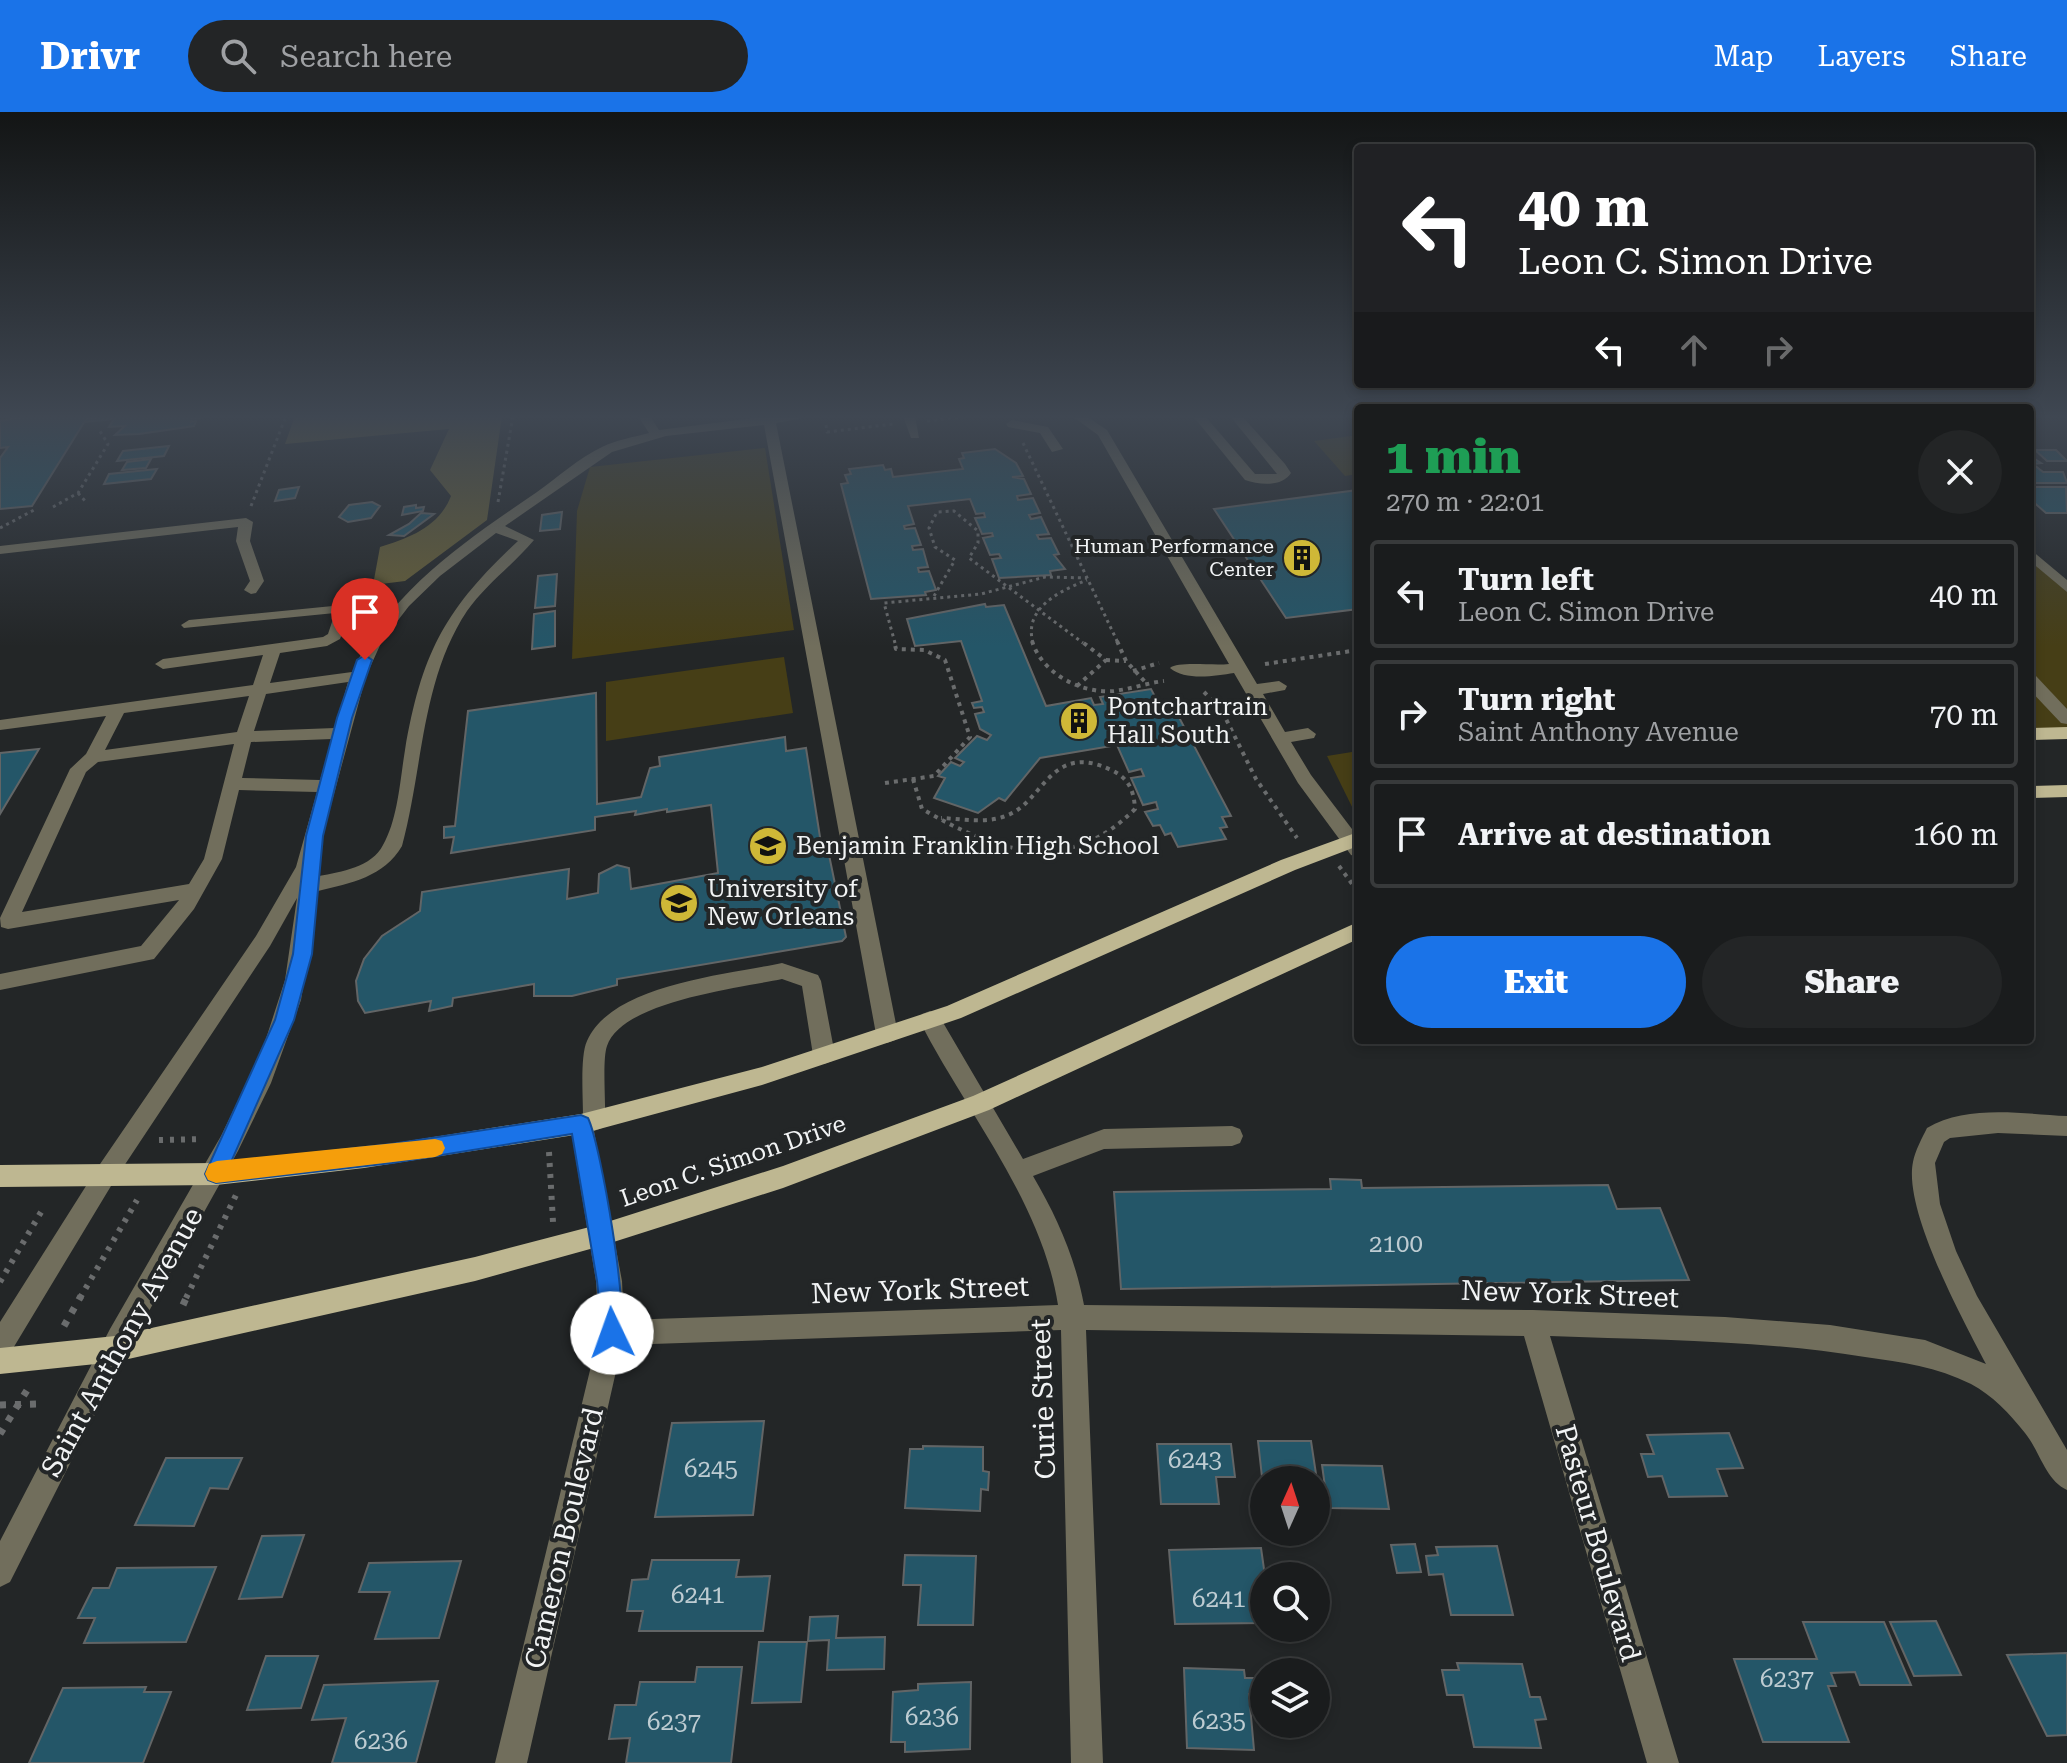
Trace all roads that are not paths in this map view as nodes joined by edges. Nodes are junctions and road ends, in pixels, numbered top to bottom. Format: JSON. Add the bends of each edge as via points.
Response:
{"nodes":[{"id":1,"x":542,"y":493,"type":"edge"},
{"id":2,"x":783,"y":493,"type":"edge"},
{"id":3,"x":1138,"y":493,"type":"edge"},
{"id":4,"x":494,"y":527,"type":"junction"},
{"id":5,"x":0,"y":550,"type":"edge"},
{"id":6,"x":2034,"y":557,"type":"edge"},
{"id":7,"x":2067,"y":588,"type":"edge"},
{"id":8,"x":251,"y":590,"type":"dead end"},
{"id":9,"x":189,"y":625,"type":"dead end"},
{"id":10,"x":273,"y":649,"type":"junction"},
{"id":11,"x":163,"y":664,"type":"dead end"},
{"id":12,"x":1239,"y":667,"type":"junction"},
{"id":13,"x":1172,"y":670,"type":"road end"},
{"id":14,"x":358,"y":676,"type":"junction"},
{"id":15,"x":2034,"y":684,"type":"edge"},
{"id":16,"x":1279,"y":686,"type":"dead end"},
{"id":17,"x":258,"y":688,"type":"junction"},
{"id":18,"x":1252,"y":690,"type":"junction"},
{"id":19,"x":118,"y":709,"type":"junction"},
{"id":20,"x":2067,"y":719,"type":"edge"},
{"id":21,"x":0,"y":725,"type":"edge"},
{"id":22,"x":341,"y":733,"type":"junction"},
{"id":23,"x":2067,"y":733,"type":"edge"},
{"id":24,"x":1308,"y":734,"type":"dead end"},
{"id":25,"x":2034,"y":734,"type":"edge"},
{"id":26,"x":244,"y":737,"type":"junction"},
{"id":27,"x":1280,"y":738,"type":"junction"},
{"id":28,"x":93,"y":757,"type":"junction"},
{"id":29,"x":233,"y":784,"type":"junction"},
{"id":30,"x":328,"y":786,"type":"junction"},
{"id":31,"x":2067,"y":791,"type":"edge"},
{"id":32,"x":2034,"y":792,"type":"edge"},
{"id":33,"x":315,"y":836,"type":"junction"},
{"id":34,"x":1354,"y":843,"type":"edge"},
{"id":35,"x":1354,"y":844,"type":"edge"},
{"id":36,"x":308,"y":886,"type":"junction"},
{"id":37,"x":195,"y":890,"type":"junction"},
{"id":38,"x":1354,"y":932,"type":"edge"},
{"id":39,"x":0,"y":982,"type":"edge"},
{"id":40,"x":930,"y":1020,"type":"junction"},
{"id":41,"x":887,"y":1034,"type":"junction"},
{"id":42,"x":824,"y":1055,"type":"junction"},
{"id":43,"x":981,"y":1103,"type":"junction"},
{"id":44,"x":587,"y":1122,"type":"junction"},
{"id":45,"x":2067,"y":1126,"type":"edge"},
{"id":46,"x":1232,"y":1136,"type":"dead end"},
{"id":47,"x":1020,"y":1170,"type":"junction"},
{"id":48,"x":106,"y":1174,"type":"junction"},
{"id":49,"x":216,"y":1174,"type":"junction"},
{"id":50,"x":0,"y":1176,"type":"edge"},
{"id":51,"x":601,"y":1235,"type":"junction"},
{"id":52,"x":1073,"y":1317,"type":"junction"},
{"id":53,"x":1533,"y":1323,"type":"junction"},
{"id":54,"x":612,"y":1333,"type":"junction"},
{"id":55,"x":0,"y":1346,"type":"edge"},
{"id":56,"x":115,"y":1349,"type":"junction"},
{"id":57,"x":0,"y":1361,"type":"edge"},
{"id":58,"x":2040,"y":1429,"type":"junction"},
{"id":59,"x":2067,"y":1476,"type":"edge"},
{"id":60,"x":0,"y":1572,"type":"edge"},
{"id":61,"x":511,"y":1763,"type":"edge"},
{"id":62,"x":1087,"y":1763,"type":"edge"},
{"id":63,"x":1663,"y":1763,"type":"edge"}],
"edges":[{"from":1,"to":4,"type":"street","name":"Saint Anthony Avenue"},
{"from":2,"to":41,"type":"street","via":[[860,916]]},
{"from":3,"to":12,"type":"street"},
{"from":4,"to":14,"type":"street","name":"Saint Anthony Avenue","via":[[404,603],[375,640]]},
{"from":4,"to":36,"type":"street","via":[[527,540],[467,602],[439,648],[393,846],[384,861],[365,871]]},
{"from":5,"to":8,"type":"street","via":[[246,522],[243,541],[257,581]]},
{"from":6,"to":7,"type":"street"},
{"from":9,"to":10,"type":"street","via":[[343,611],[335,636],[327,641]]},
{"from":10,"to":11,"type":"street"},
{"from":10,"to":17,"type":"street"},
{"from":12,"to":13,"type":"street"},
{"from":12,"to":18,"type":"street"},
{"from":14,"to":17,"type":"street"},
{"from":14,"to":22,"type":"street","name":"Saint Anthony Avenue"},
{"from":15,"to":20,"type":"street"},
{"from":16,"to":18,"type":"street"},
{"from":17,"to":19,"type":"street"},
{"from":17,"to":26,"type":"street"},
{"from":18,"to":27,"type":"street"},
{"from":19,"to":21,"type":"street"},
{"from":19,"to":28,"type":"street"},
{"from":22,"to":26,"type":"street"},
{"from":22,"to":30,"type":"street","name":"Saint Anthony Avenue"},
{"from":23,"to":25,"type":"main road"},
{"from":24,"to":27,"type":"street"},
{"from":26,"to":28,"type":"street"},
{"from":26,"to":29,"type":"street"},
{"from":27,"to":34,"type":"street"},
{"from":28,"to":37,"type":"street","via":[[79,769],[8,922]]},
{"from":29,"to":30,"type":"street"},
{"from":29,"to":37,"type":"street","via":[[213,859]]},
{"from":30,"to":33,"type":"street","name":"Saint Anthony Avenue"},
{"from":31,"to":32,"type":"main road"},
{"from":33,"to":36,"type":"street","name":"Saint Anthony Avenue"},
{"from":33,"to":48,"type":"street","name":"Saint Anthony Avenue","via":[[305,867],[263,941]]},
{"from":35,"to":40,"type":"main road"},
{"from":36,"to":49,"type":"street","name":"Saint Anthony Avenue","via":[[303,954],[284,1020]]},
{"from":37,"to":39,"type":"street","via":[[147,953]]},
{"from":38,"to":43,"type":"main road","name":"Leon C. Simon Drive"},
{"from":40,"to":41,"type":"main road"},
{"from":40,"to":43,"type":"street","name":"Curie Street"},
{"from":41,"to":42,"type":"main road"},
{"from":42,"to":44,"type":"main road"},
{"from":42,"to":44,"type":"street","name":"Cameron Boulevard","via":[[811,981],[782,971],[642,1002],[613,1021],[596,1044]]},
{"from":43,"to":47,"type":"street","name":"Curie Street"},
{"from":43,"to":51,"type":"main road","name":"Leon C. Simon Drive","via":[[783,1177]]},
{"from":44,"to":49,"type":"main road","via":[[364,1158]]},
{"from":44,"to":51,"type":"street","name":"Cameron Boulevard"},
{"from":45,"to":58,"type":"street","via":[[1955,1126],[1937,1132],[1927,1147],[1923,1172],[1943,1251]]},
{"from":46,"to":47,"type":"street","via":[[1104,1139]]},
{"from":47,"to":52,"type":"street","name":"Curie Street","via":[[1058,1250]]},
{"from":48,"to":49,"type":"main road"},
{"from":48,"to":50,"type":"main road"},
{"from":48,"to":55,"type":"street","name":"Saint Anthony Avenue"},
{"from":49,"to":56,"type":"street","name":"Saint Anthony Avenue"},
{"from":51,"to":54,"type":"street","name":"Cameron Boulevard"},
{"from":51,"to":56,"type":"main road","name":"Leon C. Simon Drive","via":[[445,1277]]},
{"from":52,"to":53,"type":"street","name":"New York Street"},
{"from":52,"to":54,"type":"street","name":"New York Street"},
{"from":52,"to":62,"type":"street","name":"Curie Street"},
{"from":53,"to":58,"type":"street","name":"New York Street","via":[[1815,1337],[1925,1353],[1980,1375],[2011,1397]]},
{"from":53,"to":63,"type":"street","name":"Pasteur Boulevard"},
{"from":54,"to":61,"type":"street","name":"Cameron Boulevard"},
{"from":56,"to":57,"type":"main road","name":"Leon C. Simon Drive"},
{"from":56,"to":60,"type":"street","name":"Saint Anthony Avenue"},
{"from":58,"to":59,"type":"street"}]}
